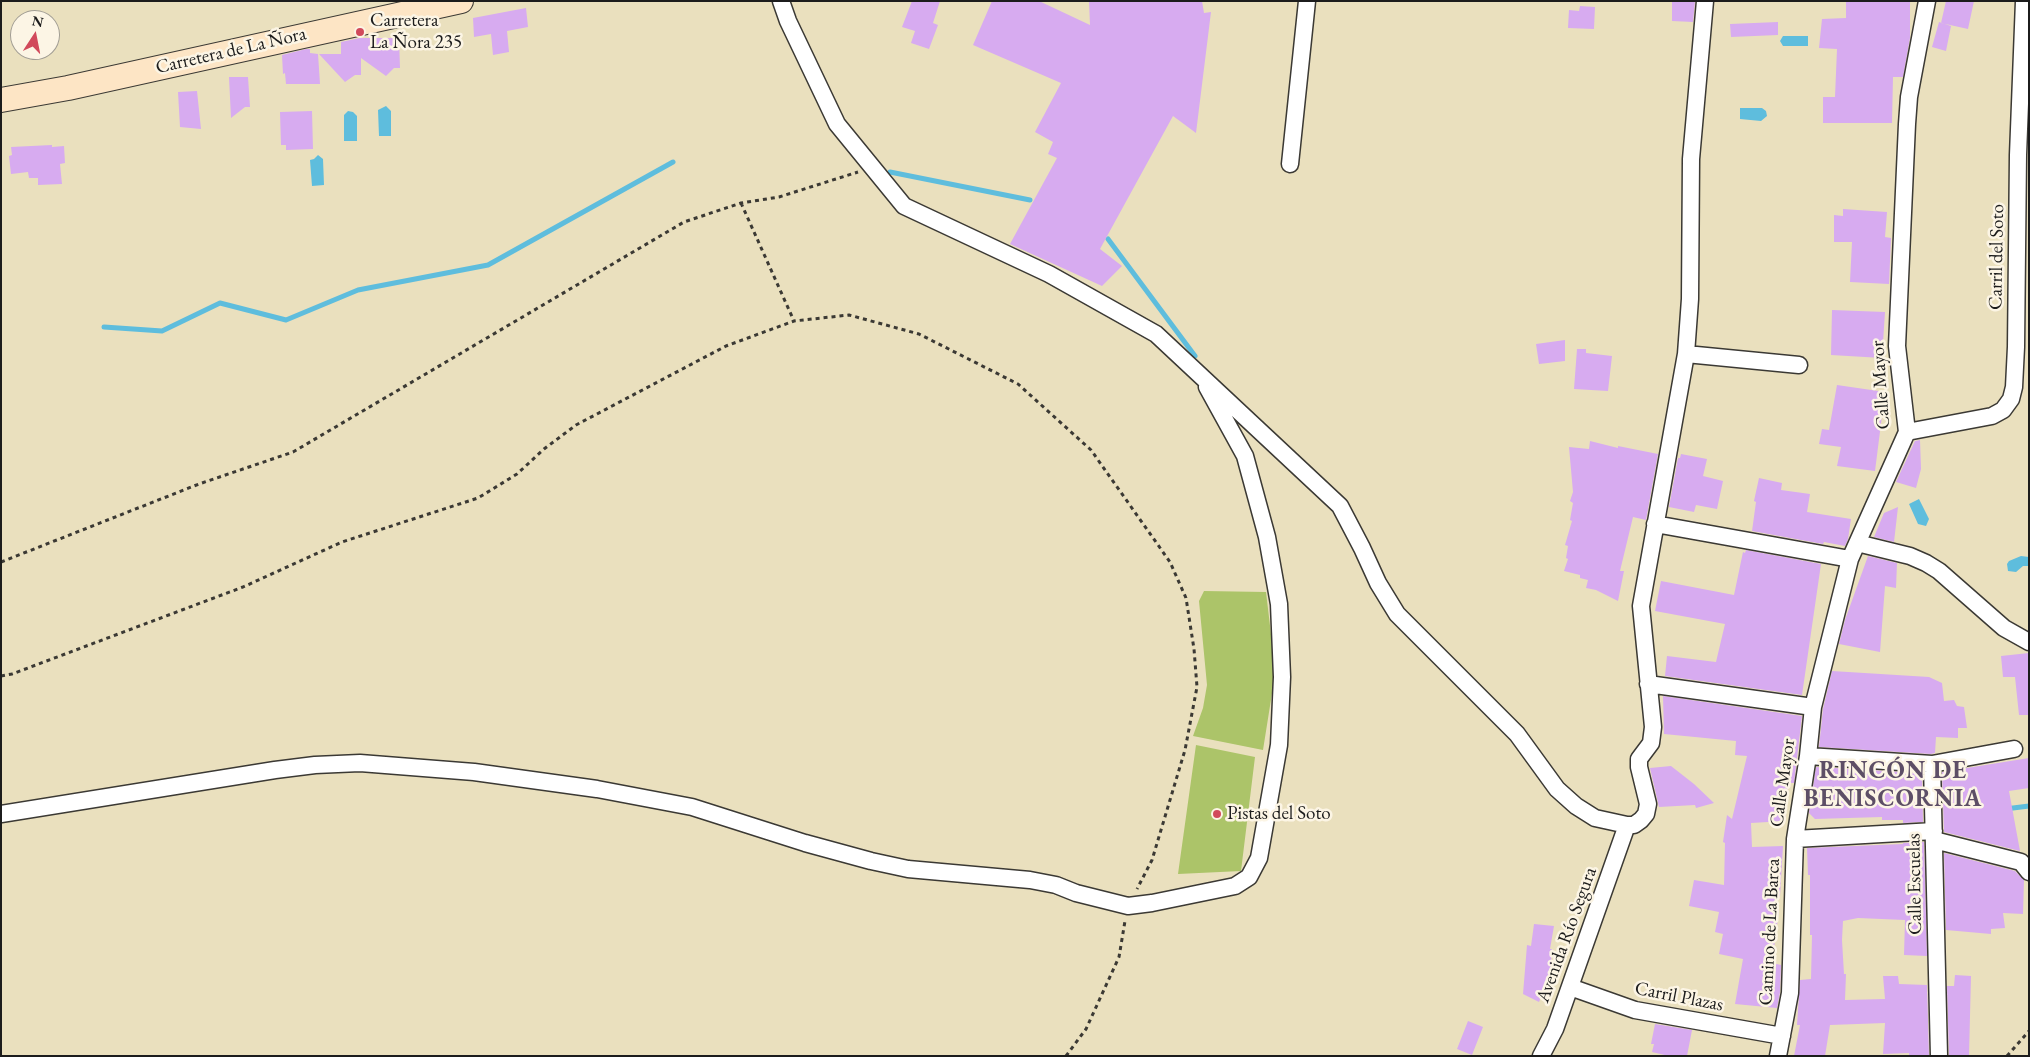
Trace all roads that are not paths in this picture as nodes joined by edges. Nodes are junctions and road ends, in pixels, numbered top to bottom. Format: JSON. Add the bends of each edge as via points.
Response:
{"nodes":[{"id":1,"x":461,"y":1,"type":"edge"},
{"id":2,"x":781,"y":1,"type":"edge"},
{"id":3,"x":1307,"y":1,"type":"edge"},
{"id":4,"x":1705,"y":1,"type":"edge"},
{"id":5,"x":1927,"y":1,"type":"edge"},
{"id":6,"x":2024,"y":1,"type":"edge"},
{"id":7,"x":1,"y":100,"type":"edge"},
{"id":8,"x":2023,"y":154,"type":"edge"},
{"id":9,"x":1290,"y":164,"type":"dead end"},
{"id":10,"x":2022,"y":345,"type":"edge"},
{"id":11,"x":1686,"y":354,"type":"junction"},
{"id":12,"x":1799,"y":365,"type":"dead end"},
{"id":13,"x":1200,"y":375,"type":"junction"},
{"id":14,"x":1907,"y":432,"type":"junction"},
{"id":15,"x":1654,"y":524,"type":"junction"},
{"id":16,"x":1857,"y":542,"type":"junction"},
{"id":17,"x":1850,"y":559,"type":"junction"},
{"id":18,"x":2029,"y":642,"type":"edge"},
{"id":19,"x":1648,"y":684,"type":"junction"},
{"id":20,"x":1813,"y":707,"type":"junction"},
{"id":21,"x":2014,"y":749,"type":"dead end"},
{"id":22,"x":1808,"y":756,"type":"junction"},
{"id":23,"x":1932,"y":764,"type":"junction"},
{"id":24,"x":1,"y":814,"type":"edge"},
{"id":25,"x":1627,"y":826,"type":"junction"},
{"id":26,"x":1934,"y":835,"type":"junction"},
{"id":27,"x":1795,"y":839,"type":"junction"},
{"id":28,"x":2029,"y":872,"type":"edge"},
{"id":29,"x":1570,"y":988,"type":"junction"},
{"id":30,"x":1782,"y":1036,"type":"junction"},
{"id":31,"x":1541,"y":1056,"type":"edge"},
{"id":32,"x":1778,"y":1056,"type":"edge"},
{"id":33,"x":1939,"y":1056,"type":"edge"}],
"edges":[{"from":1,"to":7,"type":"main road","name":"Carretera de La Ñora"},
{"from":2,"to":13,"type":"street","via":[[837,124],[904,206],[1049,274],[1156,334]]},
{"from":3,"to":9,"type":"street"},
{"from":4,"to":11,"type":"street","via":[[1691,159],[1690,299]]},
{"from":5,"to":14,"type":"street","name":"Calle Mayor","via":[[1909,97],[1906,134],[1897,346]]},
{"from":6,"to":8,"type":"street","name":"Carril del Soto"},
{"from":8,"to":10,"type":"street","name":"Carril del Soto"},
{"from":10,"to":14,"type":"street","name":"Carril del Soto","via":[[2011,399],[2003,410],[1992,416]]},
{"from":11,"to":12,"type":"street"},
{"from":11,"to":15,"type":"street"},
{"from":13,"to":24,"type":"street","via":[[1244,456],[1267,537],[1279,604],[1282,677],[1279,744],[1259,858],[1249,877],[1236,886],[1128,906],[1030,880],[908,869],[871,861],[692,807],[597,789],[474,772],[360,763],[316,764]]},
{"from":13,"to":25,"type":"street","via":[[1340,506],[1378,584],[1397,614],[1517,734],[1557,789],[1595,818]]},
{"from":14,"to":16,"type":"street","name":"Calle Mayor"},
{"from":15,"to":17,"type":"street"},
{"from":15,"to":19,"type":"street","via":[[1641,606]]},
{"from":16,"to":17,"type":"street","name":"Calle Mayor"},
{"from":16,"to":18,"type":"street","via":[[1926,563],[2004,628]]},
{"from":17,"to":20,"type":"street","name":"Calle Mayor"},
{"from":19,"to":20,"type":"street"},
{"from":19,"to":25,"type":"street","via":[[1653,735],[1639,759],[1639,767],[1648,804],[1641,820]]},
{"from":20,"to":22,"type":"street","name":"Calle Mayor"},
{"from":21,"to":23,"type":"street"},
{"from":22,"to":23,"type":"street"},
{"from":22,"to":27,"type":"street","name":"Calle Mayor"},
{"from":23,"to":26,"type":"street","name":"Calle Escuelas"},
{"from":25,"to":29,"type":"street","name":"Avenida Río Segura"},
{"from":26,"to":27,"type":"street"},
{"from":26,"to":28,"type":"street","via":[[2021,862]]},
{"from":26,"to":33,"type":"street","name":"Calle Escuelas"},
{"from":27,"to":30,"type":"street","name":"Camino de La Barca","via":[[1790,993]]},
{"from":29,"to":30,"type":"street","name":"Carril Plazas","via":[[1635,1010]]},
{"from":29,"to":31,"type":"street","name":"Avenida Río Segura"},
{"from":30,"to":32,"type":"street","name":"Camino de La Barca"}]}
